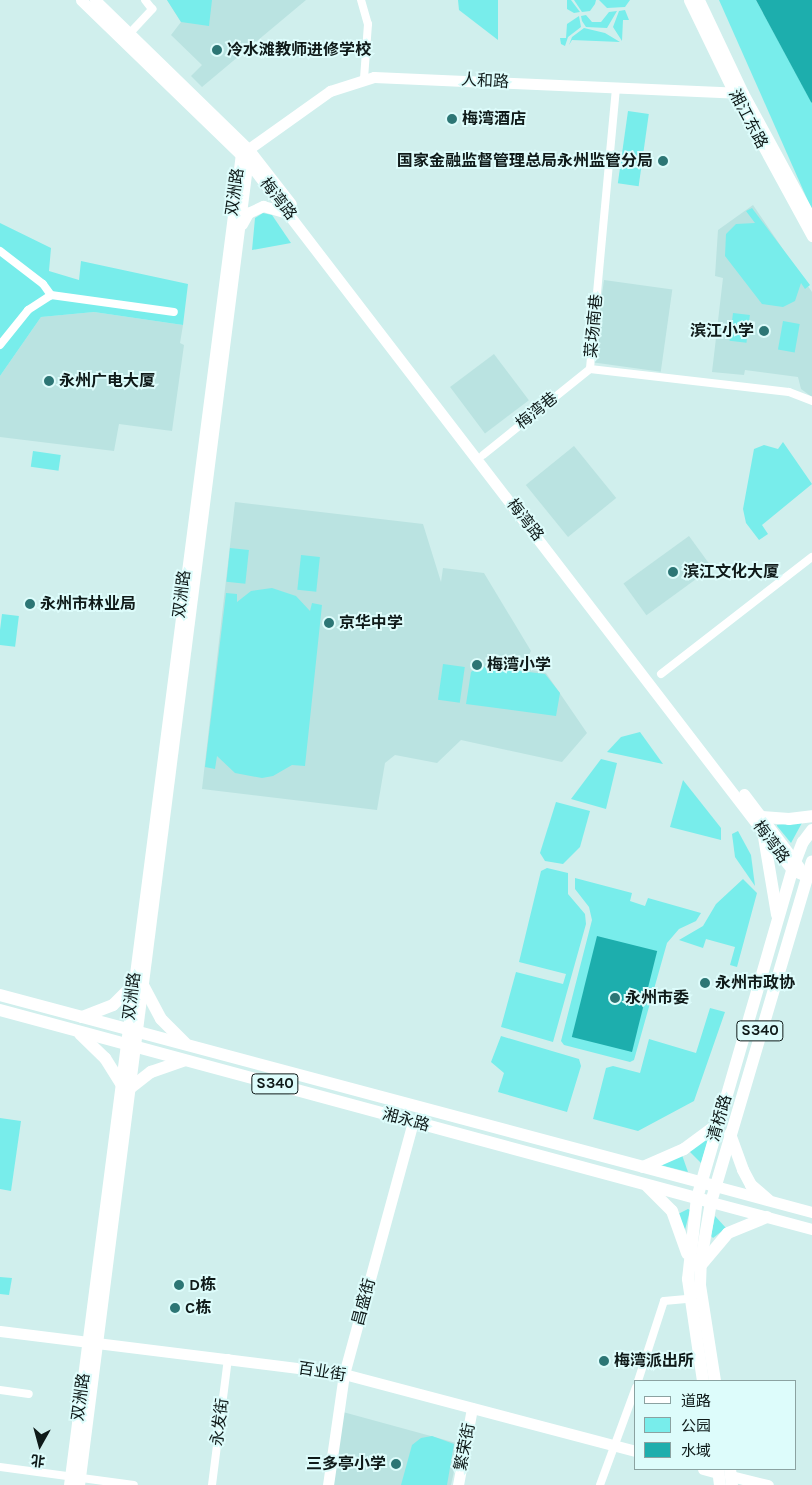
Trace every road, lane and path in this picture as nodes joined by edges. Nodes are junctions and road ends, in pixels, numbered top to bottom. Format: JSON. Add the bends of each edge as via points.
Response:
{"nodes":[{"id":1,"x":80,"y":0,"type":"edge"},
{"id":2,"x":95,"y":0,"type":"edge"},
{"id":3,"x":145,"y":0,"type":"edge"},
{"id":4,"x":360,"y":0,"type":"edge"},
{"id":5,"x":689,"y":0,"type":"edge"},
{"id":6,"x":699,"y":0,"type":"edge"},
{"id":7,"x":130,"y":33,"type":"junction"},
{"id":8,"x":364,"y":79,"type":"junction"},
{"id":9,"x":616,"y":88,"type":"junction"},
{"id":10,"x":738,"y":93,"type":"junction"},
{"id":11,"x":245,"y":152,"type":"junction"},
{"id":12,"x":249,"y":163,"type":"junction"},
{"id":13,"x":290,"y":215,"type":"junction"},
{"id":14,"x":812,"y":220,"type":"edge"},
{"id":15,"x":241,"y":225,"type":"junction"},
{"id":16,"x":812,"y":236,"type":"edge"},
{"id":17,"x":0,"y":251,"type":"edge"},
{"id":18,"x":231,"y":258,"type":"junction"},
{"id":19,"x":51,"y":295,"type":"junction"},
{"id":20,"x":174,"y":312,"type":"dead end"},
{"id":21,"x":0,"y":344,"type":"edge"},
{"id":22,"x":590,"y":369,"type":"junction"},
{"id":23,"x":812,"y":401,"type":"edge"},
{"id":24,"x":483,"y":455,"type":"junction"},
{"id":25,"x":812,"y":557,"type":"edge"},
{"id":26,"x":661,"y":674,"type":"dead end"},
{"id":27,"x":812,"y":816,"type":"edge"},
{"id":28,"x":762,"y":824,"type":"junction"},
{"id":29,"x":812,"y":830,"type":"edge"},
{"id":30,"x":812,"y":862,"type":"edge"},
{"id":31,"x":794,"y":866,"type":"junction"},
{"id":32,"x":806,"y":876,"type":"junction"},
{"id":33,"x":778,"y":921,"type":"junction"},
{"id":34,"x":139,"y":986,"type":"junction"},
{"id":35,"x":0,"y":995,"type":"edge"},
{"id":36,"x":0,"y":1010,"type":"edge"},
{"id":37,"x":62,"y":1012,"type":"junction"},
{"id":38,"x":80,"y":1017,"type":"junction"},
{"id":39,"x":58,"y":1026,"type":"junction"},
{"id":40,"x":76,"y":1031,"type":"junction"},
{"id":41,"x":133,"y":1032,"type":"junction"},
{"id":42,"x":131,"y":1045,"type":"junction"},
{"id":43,"x":188,"y":1046,"type":"junction"},
{"id":44,"x":239,"y":1059,"type":"junction"},
{"id":45,"x":187,"y":1060,"type":"junction"},
{"id":46,"x":235,"y":1073,"type":"junction"},
{"id":47,"x":125,"y":1087,"type":"junction"},
{"id":48,"x":413,"y":1122,"type":"junction"},
{"id":49,"x":719,"y":1124,"type":"junction"},
{"id":50,"x":731,"y":1131,"type":"junction"},
{"id":51,"x":642,"y":1166,"type":"junction"},
{"id":52,"x":701,"y":1182,"type":"junction"},
{"id":53,"x":646,"y":1185,"type":"junction"},
{"id":54,"x":714,"y":1186,"type":"junction"},
{"id":55,"x":697,"y":1198,"type":"junction"},
{"id":56,"x":768,"y":1200,"type":"junction"},
{"id":57,"x":711,"y":1202,"type":"junction"},
{"id":58,"x":812,"y":1212,"type":"edge"},
{"id":59,"x":767,"y":1217,"type":"junction"},
{"id":60,"x":812,"y":1229,"type":"edge"},
{"id":61,"x":696,"y":1261,"type":"junction"},
{"id":62,"x":689,"y":1299,"type":"junction"},
{"id":63,"x":0,"y":1331,"type":"edge"},
{"id":64,"x":93,"y":1342,"type":"junction"},
{"id":65,"x":228,"y":1358,"type":"junction"},
{"id":66,"x":344,"y":1374,"type":"junction"},
{"id":67,"x":638,"y":1380,"type":"edge"},
{"id":68,"x":703,"y":1380,"type":"edge"},
{"id":69,"x":715,"y":1380,"type":"edge"},
{"id":70,"x":0,"y":1390,"type":"edge"},
{"id":71,"x":634,"y":1392,"type":"edge"},
{"id":72,"x":29,"y":1394,"type":"dead end"},
{"id":73,"x":472,"y":1408,"type":"junction"},
{"id":74,"x":614,"y":1445,"type":"junction"},
{"id":75,"x":634,"y":1450,"type":"edge"},
{"id":76,"x":0,"y":1467,"type":"edge"},
{"id":77,"x":706,"y":1470,"type":"edge"},
{"id":78,"x":725,"y":1476,"type":"edge"},
{"id":79,"x":74,"y":1481,"type":"edge"},
{"id":80,"x":134,"y":1485,"type":"edge"},
{"id":81,"x":212,"y":1485,"type":"edge"},
{"id":82,"x":328,"y":1485,"type":"edge"},
{"id":83,"x":458,"y":1485,"type":"edge"},
{"id":84,"x":600,"y":1485,"type":"edge"},
{"id":85,"x":768,"y":1485,"type":"edge"}],
"edges":[{"from":1,"to":11,"type":"street","name":"梅湾路"},
{"from":2,"to":7,"type":"street","name":"梅湾路"},
{"from":3,"to":7,"type":"street","via":[[152,9]]},
{"from":4,"to":8,"type":"street","via":[[368,24]]},
{"from":5,"to":10,"type":"street","name":"湘江东路"},
{"from":6,"to":10,"type":"street","name":"湘江东路"},
{"from":7,"to":11,"type":"street","name":"梅湾路"},
{"from":8,"to":9,"type":"street","name":"人和路","via":[[408,76]]},
{"from":8,"to":11,"type":"street","name":"人和路","via":[[343,84],[321,96]]},
{"from":9,"to":10,"type":"street","name":"人和路"},
{"from":9,"to":22,"type":"street","name":"菜场南巷"},
{"from":10,"to":14,"type":"street","name":"湘江东路"},
{"from":10,"to":16,"type":"street","name":"湘江东路"},
{"from":11,"to":12,"type":"street","name":"双洲路"},
{"from":11,"to":18,"type":"street","name":"双洲路"},
{"from":11,"to":24,"type":"street","name":"梅湾路"},
{"from":12,"to":13,"type":"street","name":"梅湾路"},
{"from":12,"to":15,"type":"street","name":"双洲路"},
{"from":13,"to":15,"type":"street","via":[[263,206],[248,213]]},
{"from":13,"to":28,"type":"street","name":"梅湾路"},
{"from":15,"to":18,"type":"street","name":"双洲路"},
{"from":17,"to":19,"type":"street","via":[[43,284]]},
{"from":18,"to":34,"type":"street","name":"双洲路"},
{"from":19,"to":20,"type":"street"},
{"from":19,"to":21,"type":"street","via":[[28,310]]},
{"from":22,"to":23,"type":"street","name":"菜场南巷","via":[[789,392]]},
{"from":22,"to":24,"type":"street","name":"梅湾巷"},
{"from":24,"to":28,"type":"street","name":"梅湾路"},
{"from":25,"to":26,"type":"street"},
{"from":27,"to":28,"type":"main road"},
{"from":28,"to":31,"type":"street","name":"梅湾路"},
{"from":28,"to":33,"type":"main road"},
{"from":29,"to":31,"type":"main road","number":"S340"},
{"from":30,"to":32,"type":"main road","number":"S340"},
{"from":31,"to":32,"type":"street","name":"梅湾路"},
{"from":31,"to":33,"type":"main road","name":"清桥路","number":"S340"},
{"from":32,"to":50,"type":"main road","name":"清桥路","number":"S340"},
{"from":33,"to":49,"type":"main road","name":"清桥路","number":"S340"},
{"from":34,"to":38,"type":"main road","via":[[105,1010]]},
{"from":34,"to":41,"type":"street","name":"双洲路"},
{"from":34,"to":43,"type":"main road","via":[[161,1020]]},
{"from":35,"to":37,"type":"main road","name":"湘永路","number":"S340"},
{"from":36,"to":39,"type":"main road","name":"湘永路","number":"S340"},
{"from":37,"to":38,"type":"main road","name":"湘永路","number":"S340"},
{"from":37,"to":39,"type":"main road"},
{"from":38,"to":41,"type":"main road","name":"湘永路","number":"S340"},
{"from":39,"to":40,"type":"main road","name":"湘永路","number":"S340"},
{"from":40,"to":42,"type":"main road","name":"湘永路","number":"S340"},
{"from":40,"to":47,"type":"main road","via":[[105,1058]]},
{"from":41,"to":42,"type":"street","name":"双洲路"},
{"from":41,"to":43,"type":"main road","name":"湘永路","number":"S340"},
{"from":42,"to":45,"type":"main road","name":"湘永路","number":"S340"},
{"from":42,"to":47,"type":"street","name":"双洲路"},
{"from":43,"to":44,"type":"main road","name":"湘永路","number":"S340"},
{"from":44,"to":46,"type":"main road"},
{"from":44,"to":51,"type":"main road","name":"湘永路","number":"S340"},
{"from":45,"to":46,"type":"main road","name":"湘永路","number":"S340"},
{"from":45,"to":47,"type":"main road","via":[[159,1068]]},
{"from":46,"to":48,"type":"main road","name":"湘永路","number":"S340"},
{"from":47,"to":64,"type":"street","name":"双洲路"},
{"from":48,"to":53,"type":"main road","name":"湘永路","number":"S340"},
{"from":48,"to":66,"type":"street","name":"昌盛街"},
{"from":49,"to":50,"type":"main road"},
{"from":49,"to":51,"type":"main road","via":[[684,1150]]},
{"from":49,"to":52,"type":"main road","name":"清桥路"},
{"from":50,"to":54,"type":"main road","name":"清桥路","number":"S340"},
{"from":50,"to":56,"type":"main road","via":[[751,1185]]},
{"from":51,"to":52,"type":"main road","name":"湘永路"},
{"from":52,"to":54,"type":"main road","name":"湘永路"},
{"from":52,"to":55,"type":"main road","name":"清桥路"},
{"from":53,"to":55,"type":"main road","name":"湘永路","number":"S340"},
{"from":53,"to":61,"type":"main road","via":[[672,1211]]},
{"from":54,"to":56,"type":"street","name":"湘永路"},
{"from":54,"to":57,"type":"main road","name":"清桥路","number":"S340"},
{"from":55,"to":57,"type":"main road","name":"湘永路","number":"S340"},
{"from":55,"to":61,"type":"main road","name":"清桥路"},
{"from":56,"to":58,"type":"street","name":"湘永路"},
{"from":57,"to":59,"type":"street","name":"湘永路"},
{"from":57,"to":61,"type":"main road","name":"清桥路"},
{"from":59,"to":60,"type":"street","name":"湘永路"},
{"from":59,"to":61,"type":"main road","via":[[728,1233]]},
{"from":61,"to":62,"type":"main road","name":"清桥路"},
{"from":61,"to":69,"type":"main road","name":"清桥路"},
{"from":62,"to":67,"type":"street","via":[[664,1301]]},
{"from":62,"to":68,"type":"main road","name":"清桥路"},
{"from":63,"to":64,"type":"street","name":"百业街"},
{"from":64,"to":65,"type":"street","name":"百业街"},
{"from":64,"to":79,"type":"street","name":"双洲路"},
{"from":65,"to":66,"type":"street","name":"百业街"},
{"from":65,"to":81,"type":"street","name":"永发街"},
{"from":66,"to":73,"type":"street","name":"百业街"},
{"from":66,"to":82,"type":"street","name":"昌盛街"},
{"from":70,"to":72,"type":"street"},
{"from":71,"to":74,"type":"street"},
{"from":73,"to":74,"type":"street","name":"百业街"},
{"from":73,"to":83,"type":"street","name":"繁荣街"},
{"from":74,"to":75,"type":"street","name":"百业街"},
{"from":74,"to":84,"type":"street"},
{"from":76,"to":79,"type":"street"},
{"from":77,"to":78,"type":"street"},
{"from":78,"to":85,"type":"street"},
{"from":79,"to":80,"type":"street"}]}
